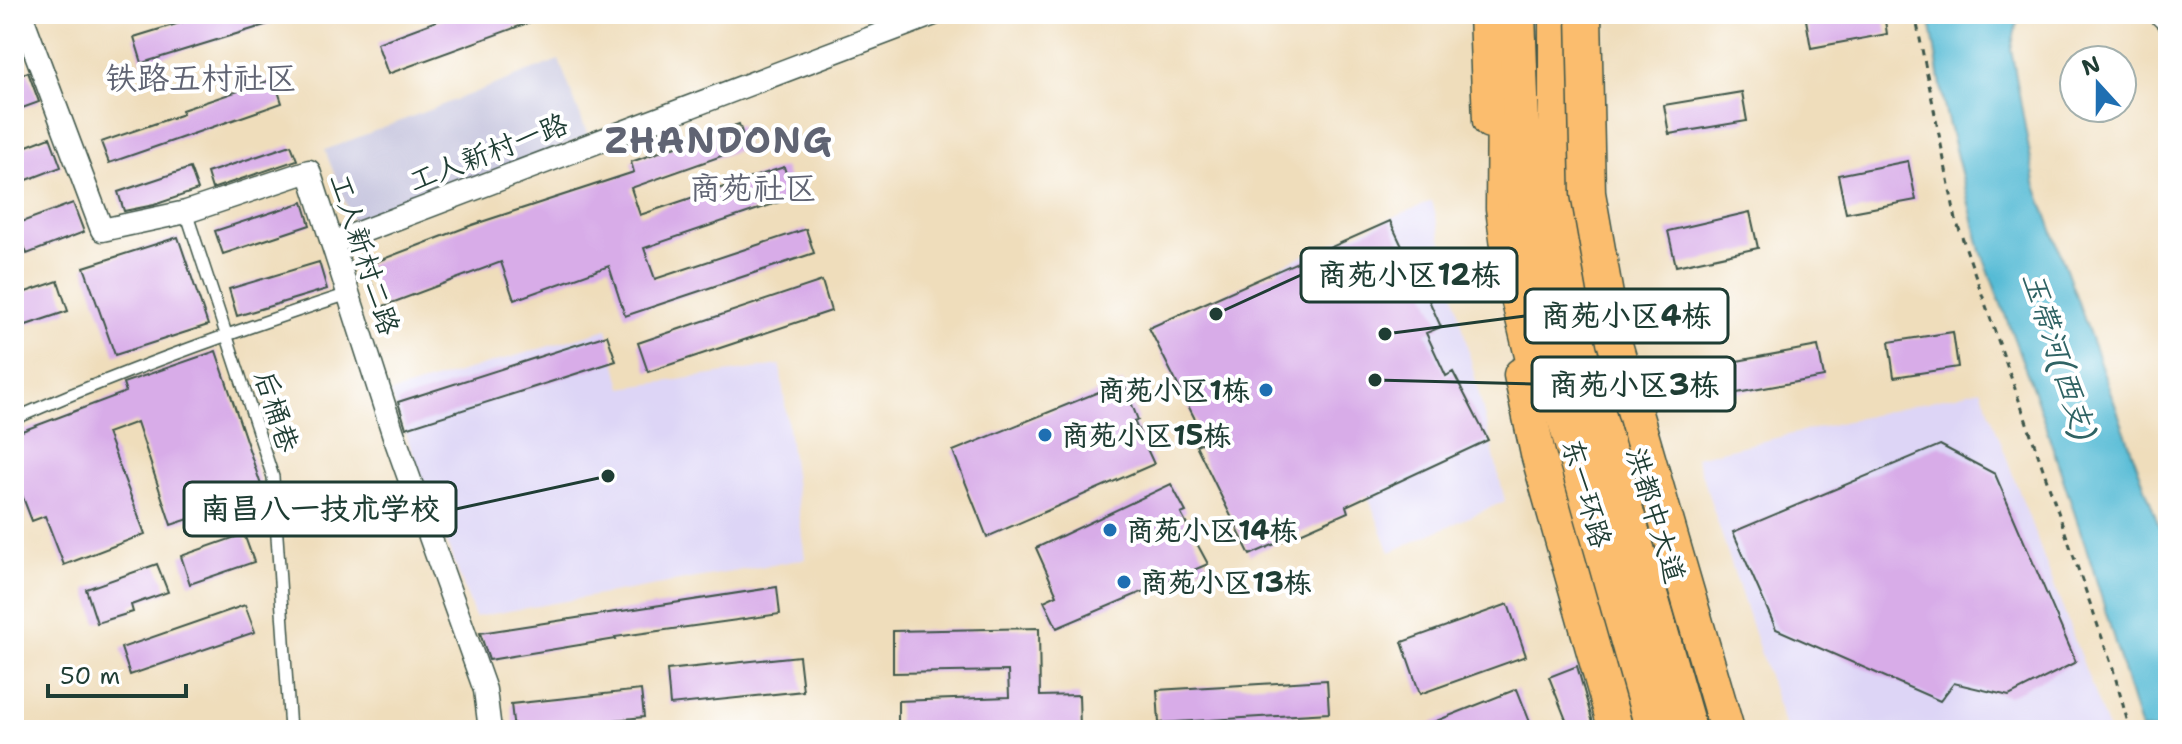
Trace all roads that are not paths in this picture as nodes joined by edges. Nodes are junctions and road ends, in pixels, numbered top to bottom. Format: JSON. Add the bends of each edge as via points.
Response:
{"nodes":[{"id":1,"x":21,"y":14,"type":"edge"},
{"id":2,"x":934,"y":14,"type":"edge"},
{"id":3,"x":1486,"y":14,"type":"edge"},
{"id":4,"x":1504,"y":14,"type":"edge"},
{"id":5,"x":1517,"y":14,"type":"edge"},
{"id":6,"x":1557,"y":14,"type":"edge"},
{"id":7,"x":1584,"y":14,"type":"edge"},
{"id":8,"x":1591,"y":14,"type":"edge"},
{"id":9,"x":2152,"y":14,"type":"edge"},
{"id":10,"x":2168,"y":29,"type":"edge"},
{"id":11,"x":186,"y":212,"type":"junction"},
{"id":12,"x":332,"y":243,"type":"junction"},
{"id":13,"x":348,"y":294,"type":"junction"},
{"id":14,"x":226,"y":334,"type":"junction"},
{"id":15,"x":14,"y":419,"type":"edge"},
{"id":16,"x":290,"y":730,"type":"edge"},
{"id":17,"x":490,"y":730,"type":"edge"},
{"id":18,"x":1616,"y":730,"type":"edge"},
{"id":19,"x":1638,"y":730,"type":"edge"},
{"id":20,"x":1654,"y":730,"type":"edge"},
{"id":21,"x":1688,"y":730,"type":"edge"},
{"id":22,"x":1717,"y":730,"type":"edge"},
{"id":23,"x":1727,"y":730,"type":"edge"}],
"edges":[{"from":1,"to":11,"type":"street","name":"工人新村二路","via":[[102,230]]},
{"from":2,"to":12,"type":"street","name":"工人新村一路"},
{"from":3,"to":18,"type":"main road","via":[[1499,272],[1538,454]]},
{"from":4,"to":19,"type":"main road","via":[[1503,208],[1511,269],[1540,391]]},
{"from":5,"to":20,"type":"highway","name":"东一环路","via":[[1523,178],[1535,291],[1559,395]]},
{"from":6,"to":21,"type":"highway","name":"东一环路","via":[[1557,170],[1567,282],[1589,384]]},
{"from":7,"to":23,"type":"main road","bridge":true,"via":[[1588,193],[1614,341]]},
{"from":8,"to":22,"type":"main road","name":"洪都中大道","via":[[1576,148],[1588,256],[1608,359]]},
{"from":9,"to":10,"type":"lane"},
{"from":11,"to":12,"type":"street","name":"工人新村二路","via":[[309,171]]},
{"from":11,"to":14,"type":"lane","name":"后桶巷"},
{"from":12,"to":13,"type":"street","name":"工人新村二路"},
{"from":13,"to":14,"type":"lane"},
{"from":13,"to":17,"type":"street","name":"工人新村二路","via":[[485,690]]},
{"from":14,"to":15,"type":"lane"},
{"from":14,"to":16,"type":"lane","name":"后桶巷","via":[[273,477]]}]}
